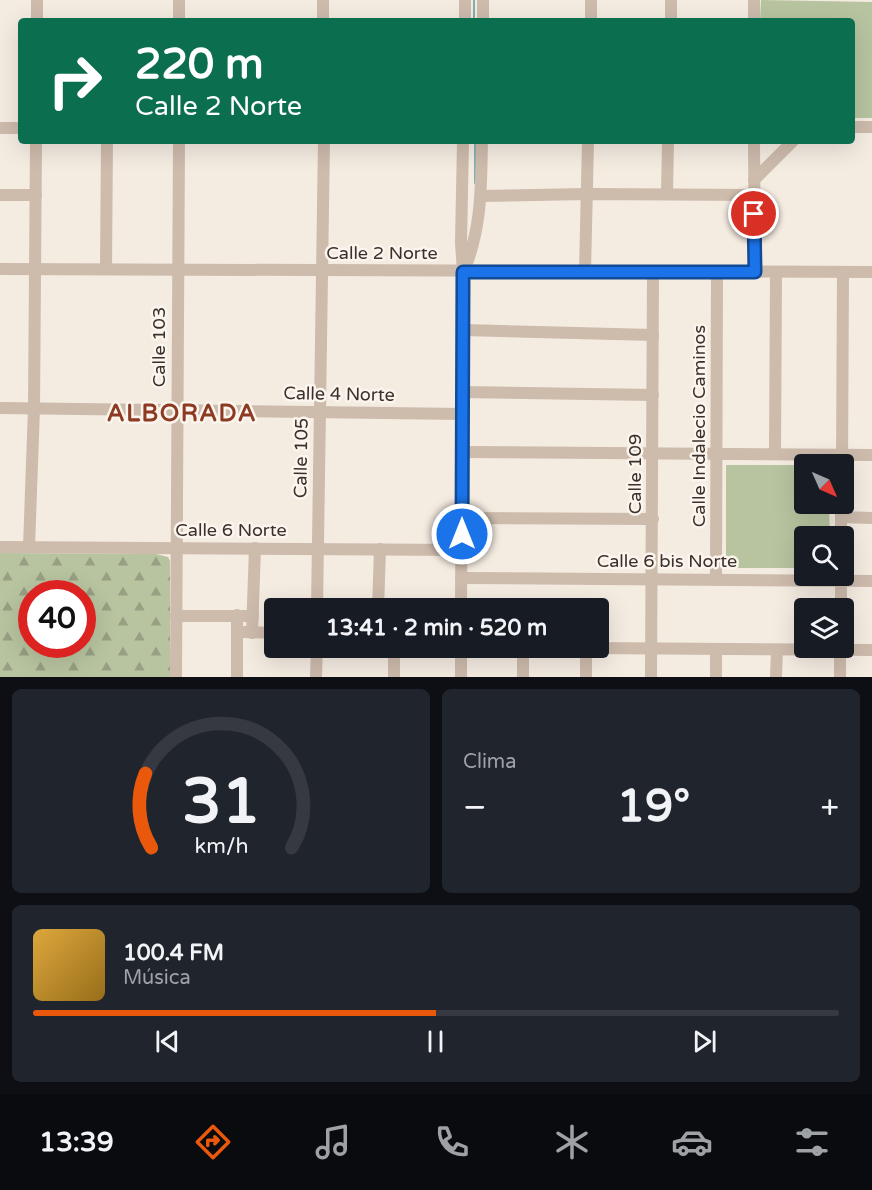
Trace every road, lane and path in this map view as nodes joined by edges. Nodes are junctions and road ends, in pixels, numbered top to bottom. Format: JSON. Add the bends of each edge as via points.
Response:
{"nodes":[{"id":1,"x":37,"y":0,"type":"edge"},
{"id":2,"x":179,"y":0,"type":"edge"},
{"id":3,"x":323,"y":0,"type":"edge"},
{"id":4,"x":465,"y":0,"type":"edge"},
{"id":5,"x":483,"y":0,"type":"edge"},
{"id":6,"x":591,"y":0,"type":"edge"},
{"id":7,"x":671,"y":0,"type":"edge"},
{"id":8,"x":754,"y":0,"type":"edge"},
{"id":9,"x":37,"y":18,"type":"edge"},
{"id":10,"x":179,"y":18,"type":"edge"},
{"id":11,"x":323,"y":18,"type":"edge"},
{"id":12,"x":465,"y":18,"type":"edge"},
{"id":13,"x":483,"y":18,"type":"edge"},
{"id":14,"x":591,"y":18,"type":"edge"},
{"id":15,"x":671,"y":18,"type":"edge"},
{"id":16,"x":754,"y":18,"type":"edge"},
{"id":17,"x":855,"y":127,"type":"edge"},
{"id":18,"x":872,"y":127,"type":"edge"},
{"id":19,"x":0,"y":128,"type":"edge"},
{"id":20,"x":18,"y":128,"type":"edge"},
{"id":21,"x":36,"y":144,"type":"edge"},
{"id":22,"x":107,"y":144,"type":"edge"},
{"id":23,"x":179,"y":144,"type":"edge"},
{"id":24,"x":324,"y":144,"type":"edge"},
{"id":25,"x":463,"y":144,"type":"edge"},
{"id":26,"x":482,"y":144,"type":"edge"},
{"id":27,"x":588,"y":144,"type":"edge"},
{"id":28,"x":668,"y":144,"type":"edge"},
{"id":29,"x":754,"y":144,"type":"edge"},
{"id":30,"x":790,"y":144,"type":"edge"},
{"id":31,"x":754,"y":180,"type":"junction"},
{"id":32,"x":586,"y":194,"type":"junction"},
{"id":33,"x":667,"y":194,"type":"junction"},
{"id":34,"x":0,"y":195,"type":"edge"},
{"id":35,"x":36,"y":195,"type":"junction"},
{"id":36,"x":754,"y":195,"type":"junction"},
{"id":37,"x":481,"y":196,"type":"junction"},
{"id":38,"x":0,"y":269,"type":"edge"},
{"id":39,"x":36,"y":269,"type":"junction"},
{"id":40,"x":106,"y":269,"type":"junction"},
{"id":41,"x":177,"y":270,"type":"junction"},
{"id":42,"x":321,"y":271,"type":"junction"},
{"id":43,"x":653,"y":271,"type":"junction"},
{"id":44,"x":463,"y":272,"type":"junction"},
{"id":45,"x":585,"y":272,"type":"junction"},
{"id":46,"x":717,"y":272,"type":"junction"},
{"id":47,"x":755,"y":272,"type":"junction"},
{"id":48,"x":776,"y":272,"type":"junction"},
{"id":49,"x":843,"y":272,"type":"junction"},
{"id":50,"x":872,"y":272,"type":"edge"},
{"id":51,"x":463,"y":330,"type":"junction"},
{"id":52,"x":653,"y":335,"type":"junction"},
{"id":53,"x":462,"y":392,"type":"junction"},
{"id":54,"x":653,"y":395,"type":"junction"},
{"id":55,"x":0,"y":408,"type":"edge"},
{"id":56,"x":34,"y":408,"type":"junction"},
{"id":57,"x":177,"y":410,"type":"junction"},
{"id":58,"x":319,"y":412,"type":"junction"},
{"id":59,"x":462,"y":414,"type":"junction"},
{"id":60,"x":462,"y":452,"type":"junction"},
{"id":61,"x":653,"y":453,"type":"junction"},
{"id":62,"x":776,"y":453,"type":"junction"},
{"id":63,"x":717,"y":454,"type":"junction"},
{"id":64,"x":842,"y":454,"type":"edge"},
{"id":65,"x":794,"y":455,"type":"edge"},
{"id":66,"x":872,"y":455,"type":"edge"},
{"id":67,"x":854,"y":458,"type":"edge"},
{"id":68,"x":854,"y":513,"type":"edge"},
{"id":69,"x":462,"y":518,"type":"junction"},
{"id":70,"x":872,"y":518,"type":"edge"},
{"id":71,"x":652,"y":519,"type":"junction"},
{"id":72,"x":0,"y":547,"type":"edge"},
{"id":73,"x":29,"y":547,"type":"junction"},
{"id":74,"x":177,"y":548,"type":"junction"},
{"id":75,"x":255,"y":548,"type":"junction"},
{"id":76,"x":318,"y":549,"type":"junction"},
{"id":77,"x":380,"y":549,"type":"junction"},
{"id":78,"x":462,"y":550,"type":"junction"},
{"id":79,"x":461,"y":578,"type":"junction"},
{"id":80,"x":652,"y":579,"type":"junction"},
{"id":81,"x":794,"y":579,"type":"edge"},
{"id":82,"x":854,"y":579,"type":"edge"},
{"id":83,"x":716,"y":580,"type":"junction"},
{"id":84,"x":872,"y":581,"type":"edge"},
{"id":85,"x":317,"y":598,"type":"edge"},
{"id":86,"x":378,"y":598,"type":"edge"},
{"id":87,"x":461,"y":598,"type":"edge"},
{"id":88,"x":237,"y":615,"type":"junction"},
{"id":89,"x":176,"y":616,"type":"junction"},
{"id":90,"x":253,"y":616,"type":"junction"},
{"id":91,"x":237,"y":632,"type":"junction"},
{"id":92,"x":252,"y":633,"type":"junction"},
{"id":93,"x":264,"y":633,"type":"edge"},
{"id":94,"x":609,"y":648,"type":"edge"},
{"id":95,"x":651,"y":649,"type":"junction"},
{"id":96,"x":854,"y":649,"type":"edge"},
{"id":97,"x":716,"y":650,"type":"junction"},
{"id":98,"x":777,"y":650,"type":"junction"},
{"id":99,"x":794,"y":650,"type":"edge"},
{"id":100,"x":872,"y":650,"type":"edge"},
{"id":101,"x":317,"y":658,"type":"edge"},
{"id":102,"x":394,"y":658,"type":"edge"},
{"id":103,"x":462,"y":658,"type":"edge"},
{"id":104,"x":523,"y":658,"type":"edge"},
{"id":105,"x":587,"y":658,"type":"edge"},
{"id":106,"x":840,"y":658,"type":"edge"},
{"id":107,"x":176,"y":677,"type":"edge"},
{"id":108,"x":237,"y":677,"type":"edge"},
{"id":109,"x":316,"y":677,"type":"edge"},
{"id":110,"x":394,"y":677,"type":"edge"},
{"id":111,"x":461,"y":677,"type":"edge"},
{"id":112,"x":523,"y":677,"type":"edge"},
{"id":113,"x":586,"y":677,"type":"edge"},
{"id":114,"x":651,"y":677,"type":"edge"},
{"id":115,"x":716,"y":677,"type":"edge"},
{"id":116,"x":776,"y":677,"type":"edge"},
{"id":117,"x":840,"y":677,"type":"edge"}],
"edges":[{"from":1,"to":9,"type":"street"},
{"from":2,"to":10,"type":"street"},
{"from":3,"to":11,"type":"street"},
{"from":4,"to":12,"type":"street"},
{"from":5,"to":13,"type":"street"},
{"from":6,"to":14,"type":"street"},
{"from":7,"to":15,"type":"street"},
{"from":8,"to":16,"type":"street"},
{"from":17,"to":18,"type":"street"},
{"from":19,"to":20,"type":"street"},
{"from":21,"to":35,"type":"street"},
{"from":22,"to":40,"type":"street"},
{"from":23,"to":41,"type":"street","name":"Calle 103"},
{"from":24,"to":42,"type":"street","name":"Calle 105"},
{"from":25,"to":44,"type":"street"},
{"from":26,"to":37,"type":"street"},
{"from":27,"to":32,"type":"street"},
{"from":28,"to":33,"type":"street"},
{"from":29,"to":31,"type":"street"},
{"from":30,"to":31,"type":"street"},
{"from":31,"to":36,"type":"street"},
{"from":32,"to":33,"type":"street"},
{"from":32,"to":37,"type":"street"},
{"from":32,"to":45,"type":"street"},
{"from":33,"to":36,"type":"street"},
{"from":34,"to":35,"type":"street"},
{"from":35,"to":39,"type":"street"},
{"from":36,"to":47,"type":"street"},
{"from":37,"to":44,"type":"street","via":[[475,243]]},
{"from":38,"to":39,"type":"street","name":"Calle 2 Norte"},
{"from":39,"to":40,"type":"street","name":"Calle 2 Norte"},
{"from":39,"to":56,"type":"street"},
{"from":40,"to":41,"type":"street","name":"Calle 2 Norte"},
{"from":41,"to":42,"type":"street","name":"Calle 2 Norte"},
{"from":41,"to":57,"type":"street","name":"Calle 103"},
{"from":42,"to":44,"type":"street","name":"Calle 2 Norte"},
{"from":42,"to":58,"type":"street","name":"Calle 105"},
{"from":43,"to":45,"type":"street","name":"Calle 2 Norte"},
{"from":43,"to":46,"type":"street","name":"Calle 2 Norte"},
{"from":43,"to":52,"type":"street","name":"Calle 109"},
{"from":44,"to":45,"type":"street","name":"Calle 2 Norte"},
{"from":44,"to":51,"type":"street"},
{"from":46,"to":47,"type":"street","name":"Calle 2 Norte"},
{"from":46,"to":63,"type":"street","name":"Calle Indalecio Caminos"},
{"from":47,"to":48,"type":"street","name":"Calle 2 Norte"},
{"from":48,"to":49,"type":"street","name":"Calle 2 Norte"},
{"from":48,"to":62,"type":"street"},
{"from":49,"to":50,"type":"street","name":"Calle 2 Norte"},
{"from":49,"to":64,"type":"street"},
{"from":51,"to":52,"type":"street"},
{"from":51,"to":53,"type":"street"},
{"from":52,"to":54,"type":"street","name":"Calle 109"},
{"from":53,"to":54,"type":"street"},
{"from":53,"to":59,"type":"street"},
{"from":54,"to":61,"type":"street","name":"Calle 109"},
{"from":55,"to":56,"type":"street","name":"Calle 4 Norte"},
{"from":56,"to":57,"type":"street","name":"Calle 4 Norte"},
{"from":56,"to":73,"type":"street"},
{"from":57,"to":58,"type":"street","name":"Calle 4 Norte"},
{"from":57,"to":74,"type":"street","name":"Calle 103"},
{"from":58,"to":59,"type":"street","name":"Calle 4 Norte"},
{"from":58,"to":76,"type":"street","name":"Calle 105"},
{"from":59,"to":60,"type":"street"},
{"from":60,"to":61,"type":"street"},
{"from":60,"to":69,"type":"street"},
{"from":61,"to":63,"type":"street"},
{"from":61,"to":71,"type":"street","name":"Calle 109"},
{"from":62,"to":63,"type":"street"},
{"from":62,"to":65,"type":"street"},
{"from":63,"to":83,"type":"street","name":"Calle Indalecio Caminos"},
{"from":66,"to":67,"type":"street"},
{"from":68,"to":70,"type":"street"},
{"from":69,"to":71,"type":"street"},
{"from":69,"to":78,"type":"street"},
{"from":71,"to":80,"type":"street","name":"Calle 109"},
{"from":72,"to":73,"type":"street","name":"Calle 6 Norte"},
{"from":73,"to":74,"type":"street","name":"Calle 6 Norte"},
{"from":74,"to":75,"type":"street","name":"Calle 6 Norte"},
{"from":74,"to":89,"type":"street","name":"Calle 103"},
{"from":75,"to":76,"type":"street","name":"Calle 6 Norte"},
{"from":75,"to":90,"type":"street"},
{"from":76,"to":77,"type":"street","name":"Calle 6 Norte"},
{"from":76,"to":85,"type":"street","name":"Calle 105"},
{"from":77,"to":78,"type":"street","name":"Calle 6 Norte"},
{"from":77,"to":86,"type":"street"},
{"from":78,"to":79,"type":"street"},
{"from":79,"to":80,"type":"street","name":"Calle 6 bis Norte"},
{"from":79,"to":87,"type":"street"},
{"from":80,"to":83,"type":"street","name":"Calle 6 bis Norte"},
{"from":80,"to":95,"type":"street","name":"Calle 109"},
{"from":81,"to":83,"type":"street","name":"Calle 6 bis Norte"},
{"from":82,"to":84,"type":"street","name":"Calle 6 bis Norte"},
{"from":88,"to":89,"type":"street"},
{"from":88,"to":90,"type":"street"},
{"from":88,"to":91,"type":"street"},
{"from":89,"to":107,"type":"street","name":"Calle 103"},
{"from":90,"to":92,"type":"street"},
{"from":91,"to":92,"type":"street"},
{"from":91,"to":108,"type":"street"},
{"from":92,"to":93,"type":"street"},
{"from":94,"to":95,"type":"street"},
{"from":95,"to":97,"type":"street"},
{"from":95,"to":114,"type":"street","name":"Calle 109"},
{"from":96,"to":100,"type":"street"},
{"from":97,"to":98,"type":"street"},
{"from":97,"to":115,"type":"street"},
{"from":98,"to":99,"type":"street"},
{"from":98,"to":116,"type":"street"},
{"from":101,"to":109,"type":"street"},
{"from":102,"to":110,"type":"street"},
{"from":103,"to":111,"type":"street"},
{"from":104,"to":112,"type":"street"},
{"from":105,"to":113,"type":"street"},
{"from":106,"to":117,"type":"street"}]}
